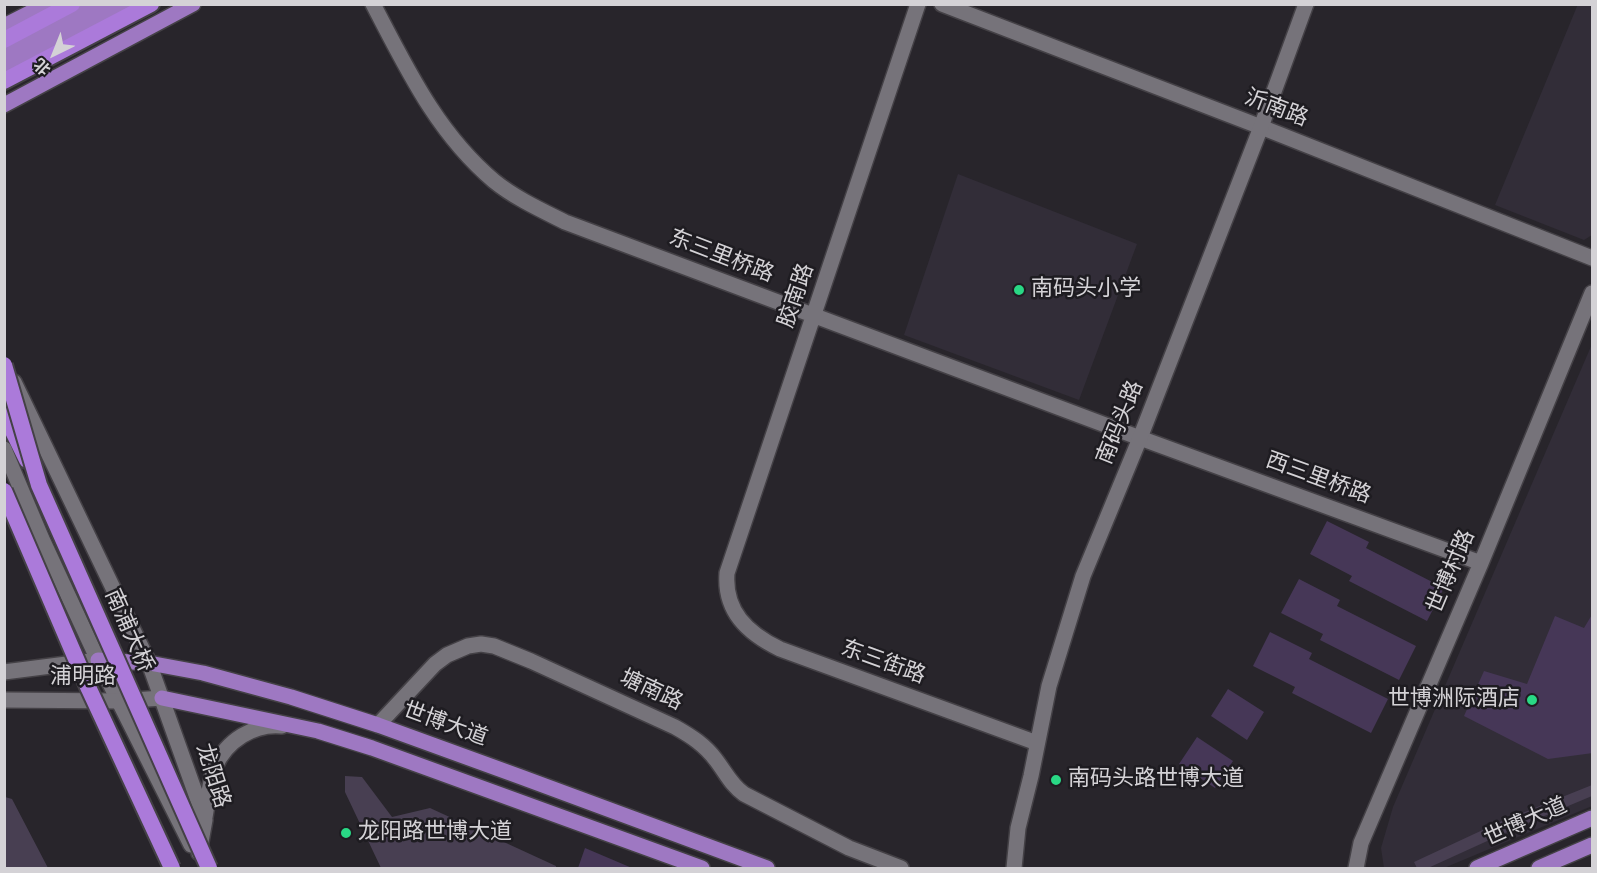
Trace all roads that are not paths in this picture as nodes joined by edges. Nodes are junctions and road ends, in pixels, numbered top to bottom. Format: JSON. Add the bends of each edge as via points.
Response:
{"nodes":[{"id":1,"x":47,"y":4,"type":"edge"},
{"id":2,"x":72,"y":4,"type":"edge"},
{"id":3,"x":98,"y":4,"type":"edge"},
{"id":4,"x":124,"y":4,"type":"edge"},
{"id":5,"x":152,"y":4,"type":"edge"},
{"id":6,"x":193,"y":4,"type":"edge"},
{"id":7,"x":373,"y":4,"type":"edge"},
{"id":8,"x":918,"y":4,"type":"edge"},
{"id":9,"x":942,"y":4,"type":"edge"},
{"id":10,"x":1306,"y":4,"type":"edge"},
{"id":11,"x":4,"y":26,"type":"edge"},
{"id":12,"x":4,"y":40,"type":"edge"},
{"id":13,"x":4,"y":53,"type":"edge"},
{"id":14,"x":4,"y":68,"type":"edge"},
{"id":15,"x":4,"y":81,"type":"edge"},
{"id":16,"x":4,"y":105,"type":"edge"},
{"id":17,"x":1261,"y":127,"type":"junction"},
{"id":18,"x":1593,"y":258,"type":"edge"},
{"id":19,"x":1593,"y":293,"type":"edge"},
{"id":20,"x":813,"y":317,"type":"junction"},
{"id":21,"x":4,"y":365,"type":"edge"},
{"id":22,"x":4,"y":412,"type":"edge"},
{"id":23,"x":1140,"y":438,"type":"junction"},
{"id":24,"x":4,"y":449,"type":"edge"},
{"id":25,"x":39,"y":485,"type":"junction"},
{"id":26,"x":4,"y":491,"type":"edge"},
{"id":27,"x":1481,"y":563,"type":"junction"},
{"id":28,"x":730,"y":602,"type":"joint"},
{"id":29,"x":98,"y":660,"type":"junction"},
{"id":30,"x":149,"y":663,"type":"junction"},
{"id":31,"x":4,"y":672,"type":"edge"},
{"id":32,"x":162,"y":698,"type":"junction"},
{"id":33,"x":4,"y":700,"type":"edge"},
{"id":34,"x":119,"y":701,"type":"junction"},
{"id":35,"x":378,"y":725,"type":"junction"},
{"id":36,"x":318,"y":731,"type":"junction"},
{"id":37,"x":1037,"y":743,"type":"junction"},
{"id":38,"x":1593,"y":818,"type":"edge"},
{"id":39,"x":205,"y":820,"type":"junction"},
{"id":40,"x":1593,"y":845,"type":"edge"},
{"id":41,"x":172,"y":868,"type":"edge"},
{"id":42,"x":209,"y":868,"type":"edge"},
{"id":43,"x":702,"y":868,"type":"edge"},
{"id":44,"x":767,"y":868,"type":"edge"},
{"id":45,"x":901,"y":868,"type":"edge"},
{"id":46,"x":1014,"y":868,"type":"edge"},
{"id":47,"x":1356,"y":868,"type":"edge"},
{"id":48,"x":1477,"y":868,"type":"edge"},
{"id":49,"x":1539,"y":868,"type":"edge"}],
"edges":[{"from":1,"to":11,"type":"main road"},
{"from":2,"to":12,"type":"highway"},
{"from":3,"to":13,"type":"main road"},
{"from":4,"to":14,"type":"main road"},
{"from":5,"to":15,"type":"highway"},
{"from":6,"to":16,"type":"main road"},
{"from":7,"to":20,"type":"street","name":"东三里桥路","via":[[445,131],[496,182],[565,222]]},
{"from":8,"to":20,"type":"street","name":"胶南路"},
{"from":9,"to":17,"type":"street","name":"沂南路"},
{"from":10,"to":17,"type":"street","name":"南码头路"},
{"from":17,"to":18,"type":"street","name":"沂南路"},
{"from":17,"to":23,"type":"street","name":"南码头路"},
{"from":19,"to":27,"type":"street","name":"世博村路"},
{"from":20,"to":23,"type":"street","name":"东三里桥路"},
{"from":20,"to":28,"type":"street","name":"胶南路","via":[[727,573]]},
{"from":21,"to":25,"type":"highway","bridge":true},
{"from":21,"to":30,"type":"street","name":"龙阳路"},
{"from":22,"to":25,"type":"highway","name":"南浦大桥","bridge":true},
{"from":23,"to":27,"type":"street","name":"西三里桥路"},
{"from":23,"to":37,"type":"street","name":"南码头路","via":[[1083,576],[1049,686]]},
{"from":24,"to":29,"type":"street","name":"龙阳路"},
{"from":25,"to":42,"type":"highway","name":"南浦大桥","bridge":true},
{"from":26,"to":41,"type":"highway","bridge":true},
{"from":27,"to":47,"type":"street","name":"世博村路","via":[[1361,843]]},
{"from":28,"to":37,"type":"street","name":"东三街路","via":[[750,630],[780,650]]},
{"from":29,"to":30,"type":"main road","name":"世博大道"},
{"from":29,"to":31,"type":"street","name":"浦明路"},
{"from":29,"to":34,"type":"street","name":"龙阳路"},
{"from":30,"to":32,"type":"street","name":"龙阳路"},
{"from":30,"to":35,"type":"main road","name":"世博大道","via":[[203,673]]},
{"from":32,"to":34,"type":"street","name":"浦明路"},
{"from":32,"to":36,"type":"main road","name":"世博大道"},
{"from":32,"to":39,"type":"street","name":"龙阳路"},
{"from":33,"to":34,"type":"street","name":"浦明路"},
{"from":34,"to":39,"type":"street","name":"龙阳路","via":[[197,858]]},
{"from":35,"to":44,"type":"main road","name":"世博大道"},
{"from":35,"to":45,"type":"street","name":"塘南路","via":[[447,655],[468,646],[494,646],[682,731],[708,750],[727,778],[744,794],[849,848]]},
{"from":36,"to":39,"type":"street","via":[[275,725],[255,728],[237,738],[216,766]]},
{"from":36,"to":43,"type":"main road","name":"世博大道"},
{"from":37,"to":46,"type":"street","name":"南码头路","via":[[1018,828]]},
{"from":38,"to":48,"type":"main road","name":"世博大道"},
{"from":40,"to":49,"type":"main road","name":"世博大道"}]}
